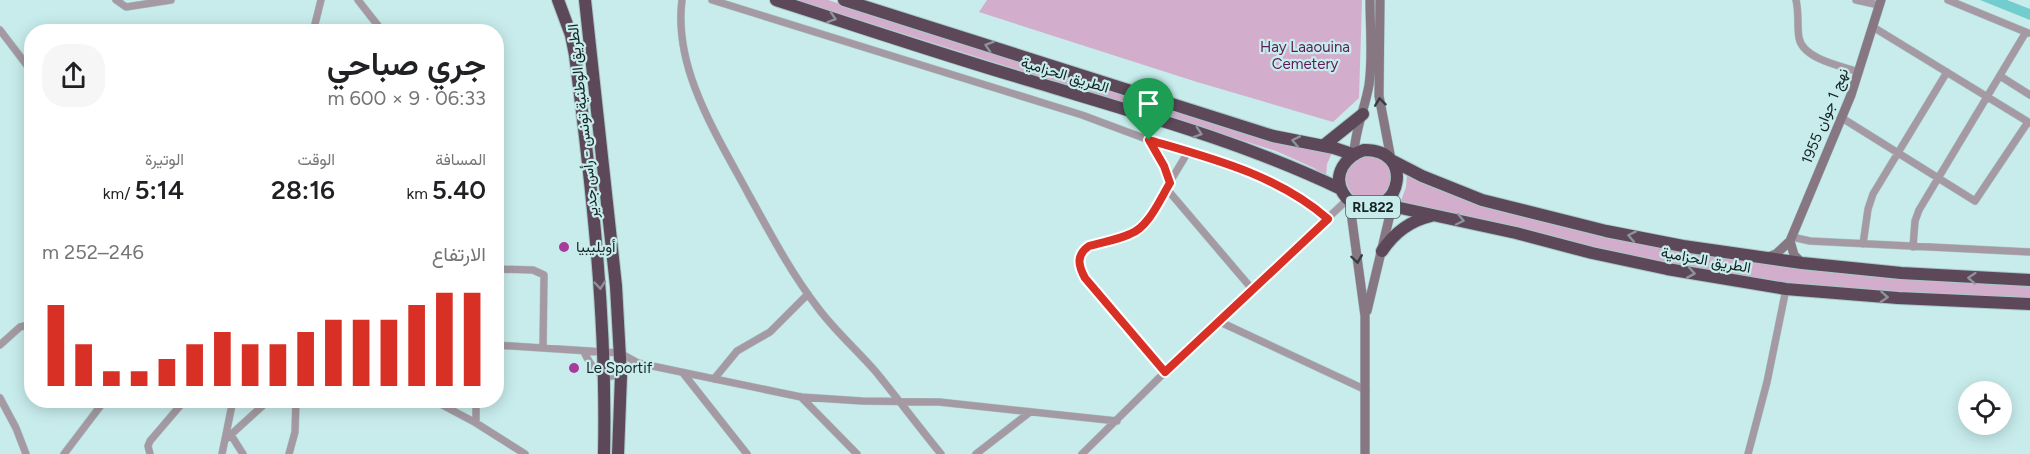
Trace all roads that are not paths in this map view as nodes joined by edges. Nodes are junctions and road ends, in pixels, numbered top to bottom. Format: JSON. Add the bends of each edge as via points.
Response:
{"nodes":[{"id":1,"x":116,"y":0,"type":"edge"},
{"id":2,"x":171,"y":0,"type":"edge"},
{"id":3,"x":321,"y":0,"type":"edge"},
{"id":4,"x":358,"y":0,"type":"edge"},
{"id":5,"x":558,"y":0,"type":"edge"},
{"id":6,"x":585,"y":0,"type":"edge"},
{"id":7,"x":682,"y":0,"type":"edge"},
{"id":8,"x":712,"y":0,"type":"edge"},
{"id":9,"x":776,"y":0,"type":"edge"},
{"id":10,"x":844,"y":0,"type":"edge"},
{"id":11,"x":1370,"y":0,"type":"edge"},
{"id":12,"x":1380,"y":0,"type":"edge"},
{"id":13,"x":1796,"y":0,"type":"edge"},
{"id":14,"x":1856,"y":0,"type":"edge"},
{"id":15,"x":1948,"y":0,"type":"edge"},
{"id":16,"x":1880,"y":3,"type":"edge"},
{"id":17,"x":315,"y":24,"type":"edge"},
{"id":18,"x":377,"y":24,"type":"edge"},
{"id":19,"x":1873,"y":27,"type":"junction"},
{"id":20,"x":0,"y":30,"type":"edge"},
{"id":21,"x":2028,"y":33,"type":"edge"},
{"id":22,"x":24,"y":62,"type":"edge"},
{"id":23,"x":1859,"y":72,"type":"junction"},
{"id":24,"x":1947,"y":72,"type":"junction"},
{"id":25,"x":2000,"y":76,"type":"junction"},
{"id":26,"x":2030,"y":95,"type":"edge"},
{"id":27,"x":1988,"y":96,"type":"junction"},
{"id":28,"x":1363,"y":114,"type":"junction"},
{"id":29,"x":1842,"y":118,"type":"junction"},
{"id":30,"x":2029,"y":122,"type":"edge"},
{"id":31,"x":1149,"y":140,"type":"junction"},
{"id":32,"x":1323,"y":146,"type":"junction"},
{"id":33,"x":1188,"y":152,"type":"junction"},
{"id":34,"x":1898,"y":153,"type":"junction"},
{"id":35,"x":1353,"y":154,"type":"junction"},
{"id":36,"x":1392,"y":160,"type":"junction"},
{"id":37,"x":1938,"y":177,"type":"junction"},
{"id":38,"x":1168,"y":185,"type":"junction"},
{"id":39,"x":1347,"y":197,"type":"junction"},
{"id":40,"x":1387,"y":206,"type":"junction"},
{"id":41,"x":1434,"y":215,"type":"junction"},
{"id":42,"x":1328,"y":219,"type":"junction"},
{"id":43,"x":1791,"y":239,"type":"junction"},
{"id":44,"x":1863,"y":244,"type":"junction"},
{"id":45,"x":1913,"y":247,"type":"junction"},
{"id":46,"x":1382,"y":251,"type":"junction"},
{"id":47,"x":2030,"y":252,"type":"edge"},
{"id":48,"x":1764,"y":258,"type":"junction"},
{"id":49,"x":1802,"y":263,"type":"junction"},
{"id":50,"x":504,"y":269,"type":"edge"},
{"id":51,"x":2030,"y":280,"type":"edge"},
{"id":52,"x":1252,"y":289,"type":"junction"},
{"id":53,"x":1786,"y":289,"type":"junction"},
{"id":54,"x":808,"y":294,"type":"junction"},
{"id":55,"x":2030,"y":304,"type":"edge"},
{"id":56,"x":1365,"y":316,"type":"junction"},
{"id":57,"x":1218,"y":321,"type":"junction"},
{"id":58,"x":24,"y":326,"type":"edge"},
{"id":59,"x":0,"y":345,"type":"edge"},
{"id":60,"x":504,"y":346,"type":"edge"},
{"id":61,"x":543,"y":348,"type":"junction"},
{"id":62,"x":584,"y":352,"type":"junction"},
{"id":63,"x":604,"y":354,"type":"junction"},
{"id":64,"x":620,"y":354,"type":"junction"},
{"id":65,"x":638,"y":363,"type":"junction"},
{"id":66,"x":1165,"y":372,"type":"junction"},
{"id":67,"x":683,"y":373,"type":"junction"},
{"id":68,"x":604,"y":376,"type":"junction"},
{"id":69,"x":621,"y":376,"type":"junction"},
{"id":70,"x":714,"y":379,"type":"junction"},
{"id":71,"x":1366,"y":390,"type":"junction"},
{"id":72,"x":801,"y":397,"type":"junction"},
{"id":73,"x":0,"y":398,"type":"edge"},
{"id":74,"x":900,"y":402,"type":"junction"},
{"id":75,"x":99,"y":408,"type":"edge"},
{"id":76,"x":178,"y":408,"type":"edge"},
{"id":77,"x":232,"y":408,"type":"edge"},
{"id":78,"x":260,"y":408,"type":"edge"},
{"id":79,"x":296,"y":408,"type":"edge"},
{"id":80,"x":448,"y":408,"type":"edge"},
{"id":81,"x":477,"y":408,"type":"edge"},
{"id":82,"x":1030,"y":412,"type":"junction"},
{"id":83,"x":1118,"y":421,"type":"junction"},
{"id":84,"x":476,"y":423,"type":"junction"},
{"id":85,"x":228,"y":437,"type":"junction"},
{"id":86,"x":26,"y":454,"type":"edge"},
{"id":87,"x":64,"y":454,"type":"edge"},
{"id":88,"x":150,"y":454,"type":"edge"},
{"id":89,"x":222,"y":454,"type":"edge"},
{"id":90,"x":243,"y":454,"type":"edge"},
{"id":91,"x":290,"y":454,"type":"edge"},
{"id":92,"x":525,"y":454,"type":"edge"},
{"id":93,"x":604,"y":454,"type":"edge"},
{"id":94,"x":618,"y":454,"type":"edge"},
{"id":95,"x":747,"y":454,"type":"edge"},
{"id":96,"x":857,"y":454,"type":"edge"},
{"id":97,"x":941,"y":454,"type":"edge"},
{"id":98,"x":976,"y":454,"type":"edge"},
{"id":99,"x":1082,"y":454,"type":"edge"},
{"id":100,"x":1365,"y":454,"type":"edge"},
{"id":101,"x":1748,"y":454,"type":"edge"}],
"edges":[{"from":1,"to":2,"type":"street","via":[[126,7]]},
{"from":3,"to":17,"type":"street"},
{"from":4,"to":18,"type":"street"},
{"from":5,"to":63,"type":"highway","name":"الطريق الوطنية تونس - رأس جدير","one_way":true,"via":[[571,35],[591,176]]},
{"from":6,"to":64,"type":"highway","name":"الطريق الوطنية تونس - رأس جدير"},
{"from":7,"to":54,"type":"street","via":[[686,54],[700,102]]},
{"from":8,"to":31,"type":"street","via":[[984,83]]},
{"from":9,"to":39,"type":"highway","name":"الطريق الحزامية","one_way":true,"via":[[1264,155]]},
{"from":32,"to":10,"type":"highway","name":"الطريق الحزامية","one_way":true,"via":[[1273,136]]},
{"from":11,"to":28,"type":"main road","via":[[1369,81]]},
{"from":36,"to":12,"type":"main road","one_way":true,"via":[[1378,96]]},
{"from":13,"to":23,"type":"street","via":[[1800,42],[1805,50]]},
{"from":14,"to":16,"type":"street"},
{"from":15,"to":21,"type":"street"},
{"from":16,"to":19,"type":"main road","name":"نهج 1 جوان 1955"},
{"from":19,"to":23,"type":"main road","name":"نهج 1 جوان 1955"},
{"from":19,"to":24,"type":"street"},
{"from":20,"to":22,"type":"street"},
{"from":21,"to":25,"type":"street"},
{"from":23,"to":29,"type":"main road","name":"نهج 1 جوان 1955"},
{"from":24,"to":27,"type":"street"},
{"from":24,"to":34,"type":"street"},
{"from":25,"to":26,"type":"street"},
{"from":25,"to":27,"type":"street"},
{"from":27,"to":30,"type":"street"},
{"from":27,"to":37,"type":"street"},
{"from":28,"to":32,"type":"highway"},
{"from":28,"to":35,"type":"main road"},
{"from":29,"to":34,"type":"street"},
{"from":29,"to":43,"type":"main road","name":"نهج 1 جوان 1955"},
{"from":30,"to":37,"type":"street","via":[[1976,201]]},
{"from":31,"to":33,"type":"street"},
{"from":31,"to":38,"type":"street","via":[[1164,166]]},
{"from":32,"to":35,"type":"highway","name":"الطريق الحزامية"},
{"from":33,"to":38,"type":"street"},
{"from":33,"to":42,"type":"street","via":[[1276,184]]},
{"from":34,"to":37,"type":"street"},
{"from":34,"to":44,"type":"street","via":[[1873,194]]},
{"from":35,"to":36,"type":"highway","name":"الطريق الحزامية","via":[[1372,150]]},
{"from":35,"to":39,"type":"highway","number":"RL822","via":[[1340,173]]},
{"from":36,"to":40,"type":"highway","number":"RL822","via":[[1397,176]]},
{"from":48,"to":36,"type":"highway","name":"الطريق الحزامية","one_way":true,"via":[[1606,231],[1510,207],[1463,194]]},
{"from":37,"to":45,"type":"street","via":[[1915,221]]},
{"from":38,"to":52,"type":"street"},
{"from":38,"to":66,"type":"street","via":[[1138,230],[1089,246],[1078,260],[1085,278]]},
{"from":39,"to":40,"type":"highway","name":"الطريق الحزامية","number":"RL822","via":[[1366,207]]},
{"from":39,"to":42,"type":"street"},
{"from":39,"to":56,"type":"main road","number":"RL822","one_way":true},
{"from":40,"to":41,"type":"highway","name":"الطريق الحزامية"},
{"from":40,"to":46,"type":"main road","number":"RL822"},
{"from":41,"to":46,"type":"highway","via":[[1410,223]]},
{"from":41,"to":53,"type":"highway","name":"الطريق الحزامية","one_way":true,"via":[[1667,269]]},
{"from":42,"to":52,"type":"street"},
{"from":43,"to":44,"type":"street"},
{"from":43,"to":48,"type":"main road","via":[[1776,254]]},
{"from":43,"to":49,"type":"main road","via":[[1794,255]]},
{"from":44,"to":45,"type":"street"},
{"from":45,"to":47,"type":"street"},
{"from":46,"to":56,"type":"main road","number":"RL822"},
{"from":48,"to":49,"type":"highway","name":"الطريق الحزامية"},
{"from":51,"to":49,"type":"highway","name":"الطريق الحزامية","one_way":true},
{"from":50,"to":61,"type":"street","via":[[544,274]]},
{"from":52,"to":57,"type":"street"},
{"from":53,"to":55,"type":"highway","name":"الطريق الحزامية","one_way":true},
{"from":53,"to":101,"type":"street"},
{"from":54,"to":70,"type":"street","via":[[770,332],[737,351]]},
{"from":54,"to":74,"type":"street"},
{"from":56,"to":71,"type":"main road","number":"RL822"},
{"from":57,"to":66,"type":"street"},
{"from":57,"to":71,"type":"street"},
{"from":58,"to":59,"type":"street"},
{"from":60,"to":61,"type":"street"},
{"from":61,"to":62,"type":"street"},
{"from":62,"to":63,"type":"street"},
{"from":62,"to":68,"type":"street"},
{"from":63,"to":64,"type":"street"},
{"from":63,"to":68,"type":"highway","name":"الطريق الوطنية تونس - رأس جدير"},
{"from":64,"to":65,"type":"street"},
{"from":64,"to":69,"type":"highway","name":"الطريق الوطنية تونس - رأس جدير"},
{"from":65,"to":67,"type":"street"},
{"from":65,"to":69,"type":"street"},
{"from":66,"to":83,"type":"street"},
{"from":67,"to":70,"type":"street"},
{"from":67,"to":95,"type":"street"},
{"from":68,"to":69,"type":"street"},
{"from":68,"to":93,"type":"highway","name":"الطريق الوطنية تونس - رأس جدير"},
{"from":69,"to":94,"type":"highway","name":"الطريق الوطنية تونس - رأس جدير"},
{"from":70,"to":72,"type":"street"},
{"from":71,"to":100,"type":"main road","number":"RL822"},
{"from":72,"to":74,"type":"street"},
{"from":72,"to":96,"type":"street"},
{"from":73,"to":86,"type":"street"},
{"from":74,"to":82,"type":"street"},
{"from":74,"to":97,"type":"street"},
{"from":75,"to":87,"type":"street"},
{"from":76,"to":88,"type":"street","via":[[150,441]]},
{"from":77,"to":85,"type":"street"},
{"from":78,"to":85,"type":"street"},
{"from":79,"to":91,"type":"street"},
{"from":80,"to":84,"type":"street"},
{"from":81,"to":84,"type":"street"},
{"from":82,"to":83,"type":"street"},
{"from":82,"to":98,"type":"street"},
{"from":83,"to":99,"type":"street"},
{"from":84,"to":92,"type":"street"},
{"from":85,"to":89,"type":"street"},
{"from":85,"to":90,"type":"street"}]}
